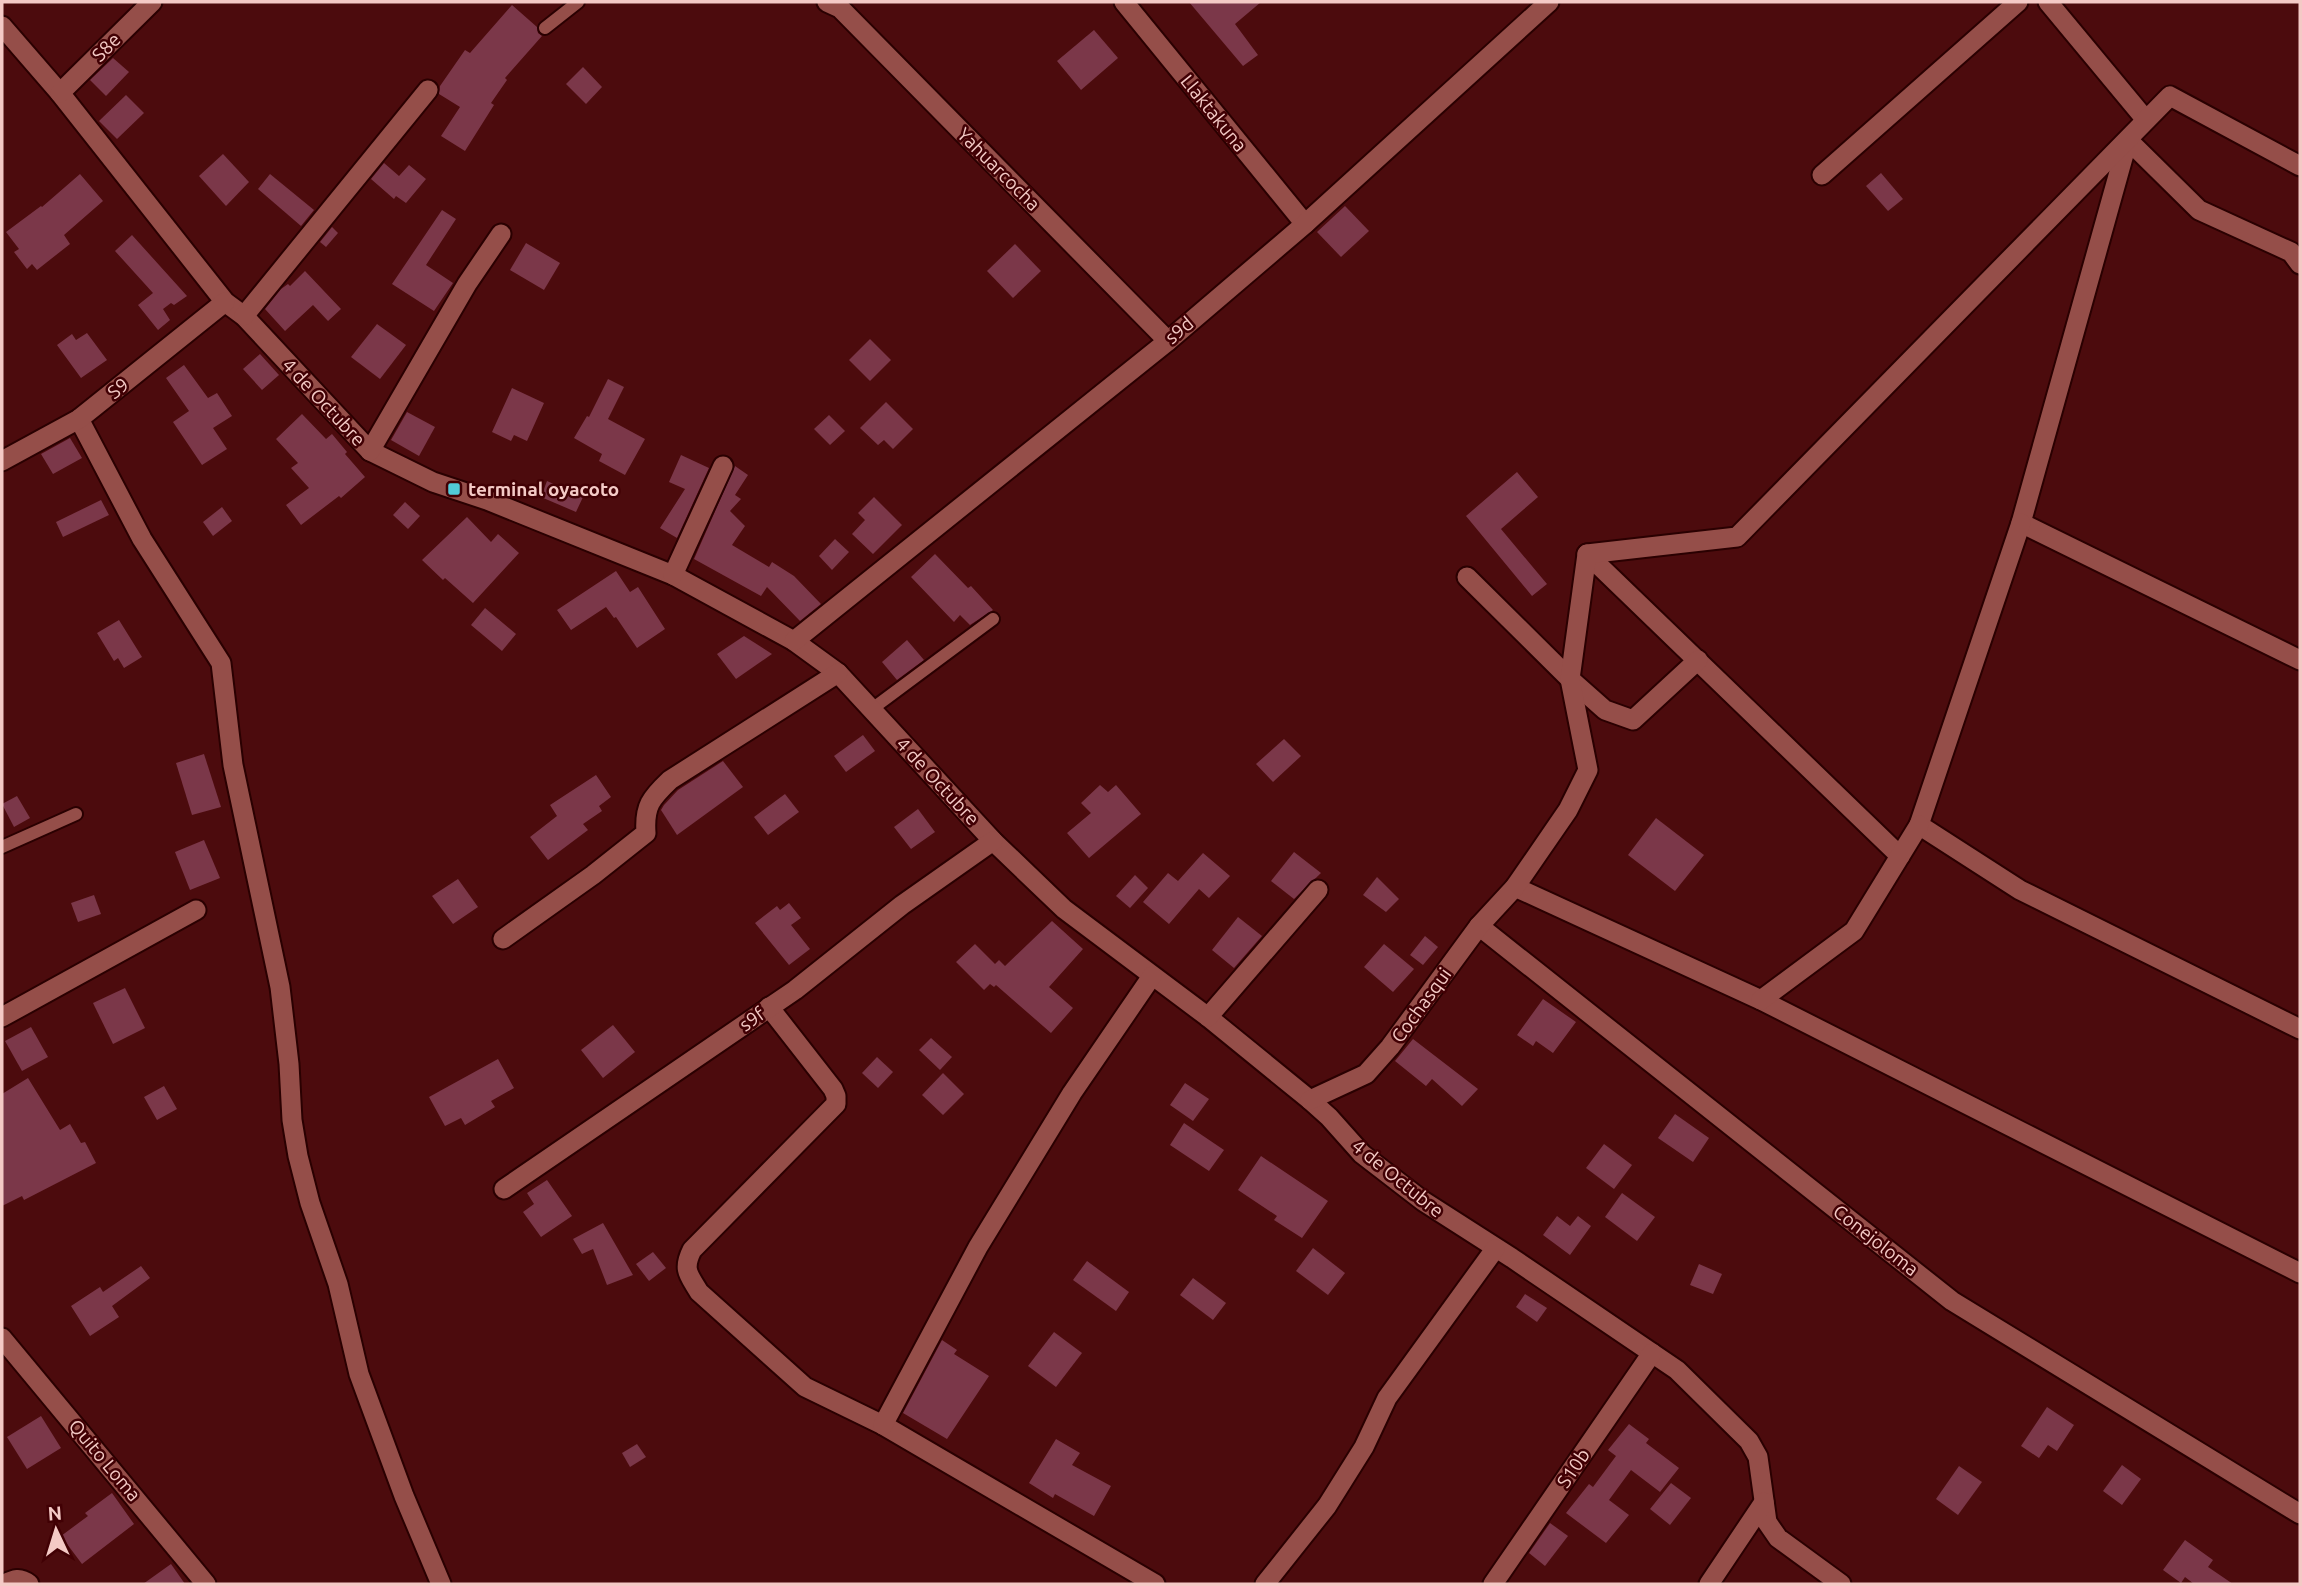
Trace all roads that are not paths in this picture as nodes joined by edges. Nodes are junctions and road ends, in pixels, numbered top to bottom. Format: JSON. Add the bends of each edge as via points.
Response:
{"nodes":[{"id":1,"x":152,"y":2,"type":"edge"},
{"id":2,"x":578,"y":2,"type":"edge"},
{"id":3,"x":827,"y":2,"type":"edge"},
{"id":4,"x":1124,"y":2,"type":"edge"},
{"id":5,"x":1549,"y":2,"type":"edge"},
{"id":6,"x":2018,"y":2,"type":"edge"},
{"id":7,"x":2048,"y":2,"type":"edge"},
{"id":8,"x":2,"y":26,"type":"edge"},
{"id":9,"x":545,"y":28,"type":"dead end"},
{"id":10,"x":428,"y":90,"type":"dead end"},
{"id":11,"x":60,"y":93,"type":"junction"},
{"id":12,"x":2147,"y":120,"type":"junction"},
{"id":13,"x":2128,"y":140,"type":"junction"},
{"id":14,"x":2300,"y":166,"type":"edge"},
{"id":15,"x":1822,"y":175,"type":"dead end"},
{"id":16,"x":1305,"y":224,"type":"junction"},
{"id":17,"x":500,"y":234,"type":"dead end"},
{"id":18,"x":2300,"y":264,"type":"edge"},
{"id":19,"x":225,"y":302,"type":"junction"},
{"id":20,"x":244,"y":316,"type":"junction"},
{"id":21,"x":1168,"y":341,"type":"junction"},
{"id":22,"x":79,"y":419,"type":"junction"},
{"id":23,"x":370,"y":451,"type":"junction"},
{"id":24,"x":2,"y":461,"type":"edge"},
{"id":25,"x":723,"y":466,"type":"dead end"},
{"id":26,"x":2021,"y":523,"type":"junction"},
{"id":27,"x":1587,"y":554,"type":"junction"},
{"id":28,"x":673,"y":575,"type":"junction"},
{"id":29,"x":1466,"y":577,"type":"dead end"},
{"id":30,"x":993,"y":619,"type":"dead end"},
{"id":31,"x":794,"y":641,"type":"junction"},
{"id":32,"x":1698,"y":660,"type":"junction"},
{"id":33,"x":2300,"y":660,"type":"edge"},
{"id":34,"x":838,"y":673,"type":"junction"},
{"id":35,"x":1570,"y":679,"type":"junction"},
{"id":36,"x":872,"y":709,"type":"junction"},
{"id":37,"x":76,"y":814,"type":"dead end"},
{"id":38,"x":1919,"y":825,"type":"junction"},
{"id":39,"x":993,"y":841,"type":"junction"},
{"id":40,"x":2,"y":847,"type":"edge"},
{"id":41,"x":1900,"y":856,"type":"junction"},
{"id":42,"x":1515,"y":887,"type":"junction"},
{"id":43,"x":1318,"y":890,"type":"dead end"},
{"id":44,"x":196,"y":910,"type":"dead end"},
{"id":45,"x":1479,"y":926,"type":"junction"},
{"id":46,"x":503,"y":939,"type":"dead end"},
{"id":47,"x":1152,"y":976,"type":"junction"},
{"id":48,"x":1761,"y":1000,"type":"junction"},
{"id":49,"x":769,"y":1007,"type":"junction"},
{"id":50,"x":2,"y":1017,"type":"edge"},
{"id":51,"x":1208,"y":1017,"type":"junction"},
{"id":52,"x":2300,"y":1029,"type":"edge"},
{"id":53,"x":1310,"y":1100,"type":"junction"},
{"id":54,"x":504,"y":1189,"type":"dead end"},
{"id":55,"x":1495,"y":1249,"type":"junction"},
{"id":56,"x":2300,"y":1273,"type":"edge"},
{"id":57,"x":2,"y":1338,"type":"edge"},
{"id":58,"x":1652,"y":1353,"type":"junction"},
{"id":59,"x":883,"y":1425,"type":"junction"},
{"id":60,"x":1764,"y":1502,"type":"junction"},
{"id":61,"x":2300,"y":1514,"type":"edge"},
{"id":62,"x":5,"y":1584,"type":"edge"},
{"id":63,"x":29,"y":1584,"type":"edge"},
{"id":64,"x":206,"y":1584,"type":"edge"},
{"id":65,"x":441,"y":1584,"type":"edge"},
{"id":66,"x":1155,"y":1584,"type":"edge"},
{"id":67,"x":1265,"y":1584,"type":"edge"},
{"id":68,"x":1493,"y":1584,"type":"edge"},
{"id":69,"x":1709,"y":1584,"type":"edge"},
{"id":70,"x":1841,"y":1584,"type":"edge"}],
"edges":[{"from":1,"to":11,"type":"street","name":"S8e"},
{"from":2,"to":9,"type":"lane"},
{"from":3,"to":21,"type":"street","name":"Yahuarcocha","via":[[840,8]]},
{"from":4,"to":16,"type":"street","name":"Llaktakuna"},
{"from":5,"to":16,"type":"street","name":"s9d"},
{"from":6,"to":15,"type":"street"},
{"from":7,"to":12,"type":"street"},
{"from":8,"to":11,"type":"street","name":"4 de Octubre"},
{"from":10,"to":20,"type":"street"},
{"from":11,"to":19,"type":"street","name":"4 de Octubre"},
{"from":12,"to":13,"type":"street"},
{"from":12,"to":14,"type":"street","via":[[2170,96]]},
{"from":13,"to":18,"type":"street","via":[[2199,210],[2291,252]]},
{"from":13,"to":26,"type":"street"},
{"from":13,"to":27,"type":"street","via":[[1737,537]]},
{"from":16,"to":21,"type":"street","name":"s9d"},
{"from":17,"to":23,"type":"street"},
{"from":19,"to":20,"type":"street","name":"4 de Octubre"},
{"from":19,"to":22,"type":"street","name":"S9"},
{"from":20,"to":23,"type":"street","name":"4 de Octubre"},
{"from":21,"to":31,"type":"street","name":"s9d"},
{"from":22,"to":24,"type":"street","name":"S9"},
{"from":22,"to":65,"type":"street","via":[[142,539],[220,663],[233,765],[280,987],[298,1156],[338,1284],[359,1374]]},
{"from":23,"to":28,"type":"street","name":"4 de Octubre","via":[[433,482]]},
{"from":25,"to":28,"type":"street"},
{"from":26,"to":33,"type":"street"},
{"from":26,"to":38,"type":"street"},
{"from":27,"to":32,"type":"street"},
{"from":27,"to":35,"type":"street","name":"Cochasqui"},
{"from":28,"to":31,"type":"street","name":"4 de Octubre"},
{"from":29,"to":35,"type":"street"},
{"from":30,"to":36,"type":"lane"},
{"from":31,"to":34,"type":"street","name":"4 de Octubre"},
{"from":32,"to":35,"type":"street","via":[[1633,720],[1605,709]]},
{"from":32,"to":41,"type":"street"},
{"from":34,"to":36,"type":"street","name":"4 de Octubre"},
{"from":34,"to":46,"type":"street","via":[[670,780],[653,796],[645,815],[646,833]]},
{"from":35,"to":42,"type":"street","name":"Cochasqui","via":[[1588,770],[1568,810]]},
{"from":36,"to":39,"type":"street","name":"4 de Octubre"},
{"from":37,"to":40,"type":"lane"},
{"from":38,"to":41,"type":"street"},
{"from":38,"to":52,"type":"street","via":[[2020,890]]},
{"from":39,"to":47,"type":"street","name":"4 de Octubre","via":[[1064,909]]},
{"from":39,"to":49,"type":"street","name":"s9f"},
{"from":41,"to":48,"type":"street","via":[[1854,931]]},
{"from":42,"to":45,"type":"street","name":"Cochasqui"},
{"from":42,"to":48,"type":"street"},
{"from":43,"to":51,"type":"street"},
{"from":44,"to":50,"type":"street"},
{"from":45,"to":53,"type":"street","name":"Cochasqui","via":[[1366,1074]]},
{"from":45,"to":61,"type":"street","name":"Conejoloma","via":[[1952,1301]]},
{"from":47,"to":51,"type":"street","name":"4 de Octubre"},
{"from":47,"to":59,"type":"street","via":[[1072,1093],[978,1247]]},
{"from":48,"to":56,"type":"street"},
{"from":49,"to":54,"type":"street","name":"s9f"},
{"from":49,"to":59,"type":"street","via":[[833,1089],[836,1104],[692,1250],[687,1272],[699,1292],[805,1387]]},
{"from":51,"to":53,"type":"street","name":"4 de Octubre"},
{"from":53,"to":55,"type":"street","name":"4 de Octubre","via":[[1362,1154]]},
{"from":55,"to":58,"type":"street","name":"4 de Octubre"},
{"from":55,"to":67,"type":"street","via":[[1387,1398],[1364,1447],[1327,1506]]},
{"from":57,"to":64,"type":"street","name":"Quito Loma"},
{"from":58,"to":60,"type":"street","name":"4 de Octubre","via":[[1677,1370],[1749,1441],[1758,1457]]},
{"from":58,"to":68,"type":"street","name":"S10b"},
{"from":59,"to":66,"type":"street"},
{"from":60,"to":69,"type":"street"},
{"from":60,"to":70,"type":"street","name":"4 de Octubre","via":[[1767,1522],[1778,1538]]},
{"from":62,"to":63,"type":"street","via":[[15,1579]]}]}
